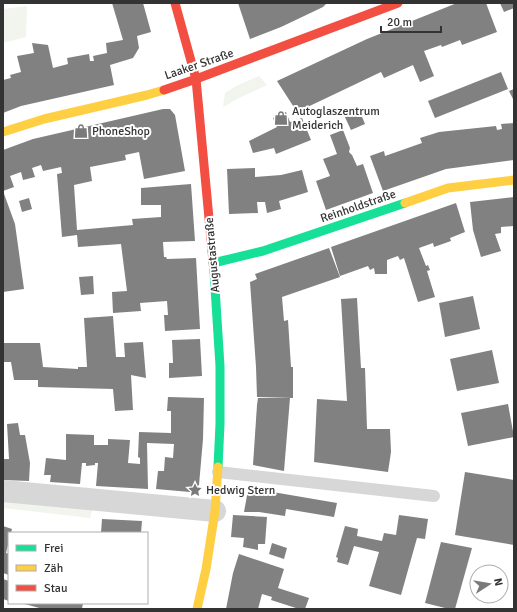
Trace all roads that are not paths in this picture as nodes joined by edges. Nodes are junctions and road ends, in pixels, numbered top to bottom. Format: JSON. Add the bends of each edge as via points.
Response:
{"nodes":[{"id":1,"x":174,"y":3,"type":"edge"},
{"id":2,"x":398,"y":3,"type":"edge"},
{"id":3,"x":360,"y":10,"type":"edge"},
{"id":4,"x":196,"y":79,"type":"junction"},
{"id":5,"x":3,"y":132,"type":"edge"},
{"id":6,"x":514,"y":180,"type":"edge"},
{"id":7,"x":213,"y":263,"type":"junction"},
{"id":8,"x":218,"y":472,"type":"junction"},
{"id":9,"x":3,"y":491,"type":"edge"},
{"id":10,"x":434,"y":496,"type":"dead end"},
{"id":11,"x":214,"y":511,"type":"junction"},
{"id":12,"x":197,"y":609,"type":"edge"}],
"edges":[{"from":1,"to":4,"type":"street","name":"Augustastraße"},
{"from":2,"to":3,"type":"street","name":"Laaker Straße"},
{"from":3,"to":4,"type":"street","name":"Laaker Straße"},
{"from":4,"to":5,"type":"street","name":"Laaker Straße","via":[[147,95],[44,119]]},
{"from":4,"to":7,"type":"street","name":"Augustastraße"},
{"from":6,"to":7,"type":"street","name":"Reinholdstraße","via":[[448,188],[263,251]]},
{"from":7,"to":8,"type":"street","name":"Augustastraße","via":[[220,366]]},
{"from":8,"to":10,"type":"lane"},
{"from":8,"to":11,"type":"street","name":"Augustastraße"},
{"from":9,"to":11,"type":"street"},
{"from":11,"to":12,"type":"street","name":"Augustastraße","via":[[206,569]]}]}
